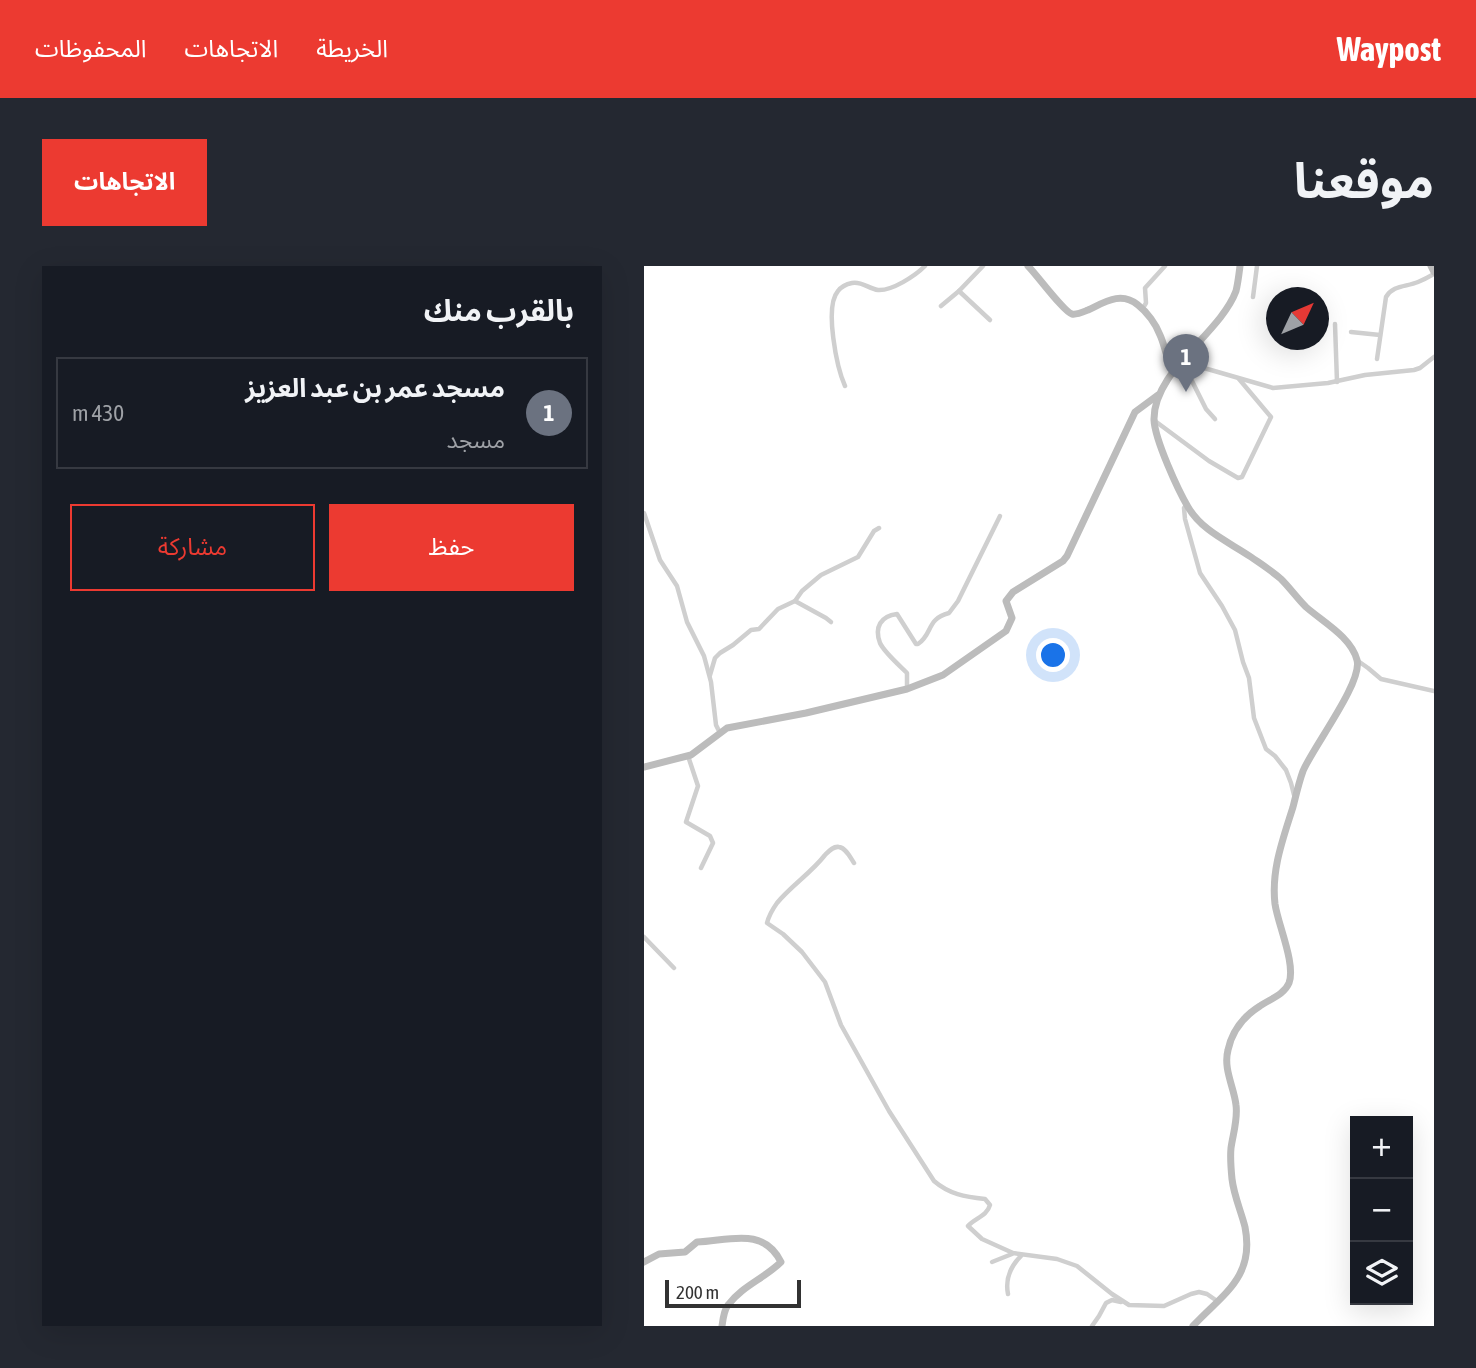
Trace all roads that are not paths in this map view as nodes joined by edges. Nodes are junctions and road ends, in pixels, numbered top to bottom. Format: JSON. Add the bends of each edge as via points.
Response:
{"nodes":[{"id":1,"x":925,"y":266,"type":"edge"},
{"id":2,"x":984,"y":266,"type":"edge"},
{"id":3,"x":1028,"y":266,"type":"edge"},
{"id":4,"x":1165,"y":266,"type":"edge"},
{"id":5,"x":1240,"y":266,"type":"edge"},
{"id":6,"x":1257,"y":266,"type":"edge"},
{"id":7,"x":1431,"y":266,"type":"edge"},
{"id":8,"x":1434,"y":273,"type":"edge"},
{"id":9,"x":959,"y":290,"type":"junction"},
{"id":10,"x":1253,"y":297,"type":"dead end"},
{"id":11,"x":940,"y":306,"type":"dead end"},
{"id":12,"x":1143,"y":309,"type":"junction"},
{"id":13,"x":990,"y":320,"type":"dead end"},
{"id":14,"x":1335,"y":324,"type":"dead end"},
{"id":15,"x":1351,"y":332,"type":"dead end"},
{"id":16,"x":1380,"y":335,"type":"junction"},
{"id":17,"x":1200,"y":340,"type":"junction"},
{"id":18,"x":1434,"y":357,"type":"edge"},
{"id":19,"x":1377,"y":359,"type":"dead end"},
{"id":20,"x":1175,"y":369,"type":"junction"},
{"id":21,"x":1239,"y":379,"type":"junction"},
{"id":22,"x":1337,"y":382,"type":"junction"},
{"id":23,"x":845,"y":386,"type":"dead end"},
{"id":24,"x":1161,"y":393,"type":"junction"},
{"id":25,"x":1215,"y":419,"type":"dead end"},
{"id":26,"x":1154,"y":421,"type":"junction"},
{"id":27,"x":1186,"y":505,"type":"junction"},
{"id":28,"x":644,"y":513,"type":"edge"},
{"id":29,"x":1000,"y":516,"type":"dead end"},
{"id":30,"x":879,"y":528,"type":"dead end"},
{"id":31,"x":795,"y":601,"type":"junction"},
{"id":32,"x":831,"y":622,"type":"dead end"},
{"id":33,"x":1358,"y":661,"type":"junction"},
{"id":34,"x":709,"y":676,"type":"junction"},
{"id":35,"x":907,"y":689,"type":"junction"},
{"id":36,"x":1434,"y":691,"type":"edge"},
{"id":37,"x":720,"y":733,"type":"junction"},
{"id":38,"x":687,"y":756,"type":"junction"},
{"id":39,"x":644,"y":766,"type":"edge"},
{"id":40,"x":1295,"y":798,"type":"junction"},
{"id":41,"x":854,"y":863,"type":"dead end"},
{"id":42,"x":701,"y":868,"type":"dead end"},
{"id":43,"x":644,"y":937,"type":"edge"},
{"id":44,"x":674,"y":968,"type":"dead end"},
{"id":45,"x":1013,"y":1253,"type":"junction"},
{"id":46,"x":1022,"y":1256,"type":"junction"},
{"id":47,"x":644,"y":1262,"type":"edge"},
{"id":48,"x":992,"y":1262,"type":"dead end"},
{"id":49,"x":1007,"y":1294,"type":"dead end"},
{"id":50,"x":1217,"y":1301,"type":"junction"},
{"id":51,"x":1126,"y":1303,"type":"junction"},
{"id":52,"x":722,"y":1326,"type":"edge"},
{"id":53,"x":1092,"y":1326,"type":"edge"},
{"id":54,"x":1193,"y":1326,"type":"edge"}],
"edges":[{"from":1,"to":23,"type":"street","via":[[913,277],[883,290],[854,283],[838,290],[833,309],[834,342]]},
{"from":2,"to":9,"type":"street"},
{"from":3,"to":12,"type":"main road","via":[[1070,313],[1122,297]]},
{"from":4,"to":12,"type":"street","via":[[1145,288]]},
{"from":5,"to":17,"type":"main road","via":[[1236,291]]},
{"from":6,"to":10,"type":"street"},
{"from":7,"to":8,"type":"main road"},
{"from":8,"to":16,"type":"street","via":[[1389,292]]},
{"from":9,"to":11,"type":"street"},
{"from":9,"to":13,"type":"street"},
{"from":12,"to":20,"type":"main road","via":[[1161,335],[1166,358]]},
{"from":14,"to":22,"type":"street"},
{"from":15,"to":16,"type":"street"},
{"from":16,"to":19,"type":"street"},
{"from":17,"to":20,"type":"main road"},
{"from":17,"to":21,"type":"street","via":[[1204,368]]},
{"from":17,"to":25,"type":"street","via":[[1189,375]]},
{"from":18,"to":22,"type":"street","via":[[1414,370]]},
{"from":20,"to":24,"type":"main road"},
{"from":21,"to":22,"type":"street","via":[[1273,388]]},
{"from":21,"to":26,"type":"street","via":[[1271,417],[1242,477],[1209,461]]},
{"from":24,"to":26,"type":"main road"},
{"from":24,"to":35,"type":"main road","via":[[1135,412],[1067,556],[1006,601],[1013,618],[1006,631],[943,675]]},
{"from":26,"to":27,"type":"main road"},
{"from":27,"to":33,"type":"main road","via":[[1206,528],[1281,579],[1344,639]]},
{"from":27,"to":40,"type":"street","via":[[1185,519],[1200,573],[1235,630],[1249,678],[1254,718],[1266,749],[1286,770]]},
{"from":28,"to":34,"type":"street","via":[[660,561],[677,586]]},
{"from":29,"to":35,"type":"street","via":[[958,601],[949,613],[933,620],[923,641],[916,644],[897,614],[882,620],[878,628],[881,644],[908,673]]},
{"from":30,"to":31,"type":"street","via":[[858,557],[821,575]]},
{"from":31,"to":32,"type":"street"},
{"from":31,"to":34,"type":"street","via":[[720,653]]},
{"from":33,"to":36,"type":"street","via":[[1381,679]]},
{"from":33,"to":40,"type":"main road","via":[[1353,683],[1303,771]]},
{"from":34,"to":37,"type":"street"},
{"from":35,"to":37,"type":"main road"},
{"from":37,"to":38,"type":"main road"},
{"from":38,"to":39,"type":"main road"},
{"from":38,"to":42,"type":"street","via":[[698,786],[686,822],[710,836],[713,843]]},
{"from":40,"to":50,"type":"main road","via":[[1276,863],[1275,883],[1275,906],[1290,980],[1285,990],[1245,1016],[1227,1052],[1236,1104],[1232,1182],[1247,1250],[1236,1281]]},
{"from":41,"to":45,"type":"street","via":[[845,849],[830,850],[784,895],[767,923],[802,952],[825,982],[841,1025],[934,1181],[953,1193],[989,1202],[988,1212],[968,1226],[982,1239]]},
{"from":43,"to":44,"type":"street"},
{"from":45,"to":46,"type":"street"},
{"from":45,"to":48,"type":"street"},
{"from":46,"to":49,"type":"street","via":[[1008,1277]]},
{"from":46,"to":51,"type":"street","via":[[1066,1261]]},
{"from":47,"to":52,"type":"main road","via":[[659,1254],[685,1252],[696,1241],[738,1237],[752,1238],[778,1255],[781,1262],[727,1306]]},
{"from":50,"to":51,"type":"street","via":[[1199,1292],[1164,1306]]},
{"from":50,"to":54,"type":"main road"},
{"from":51,"to":53,"type":"street","via":[[1106,1303]]}]}
